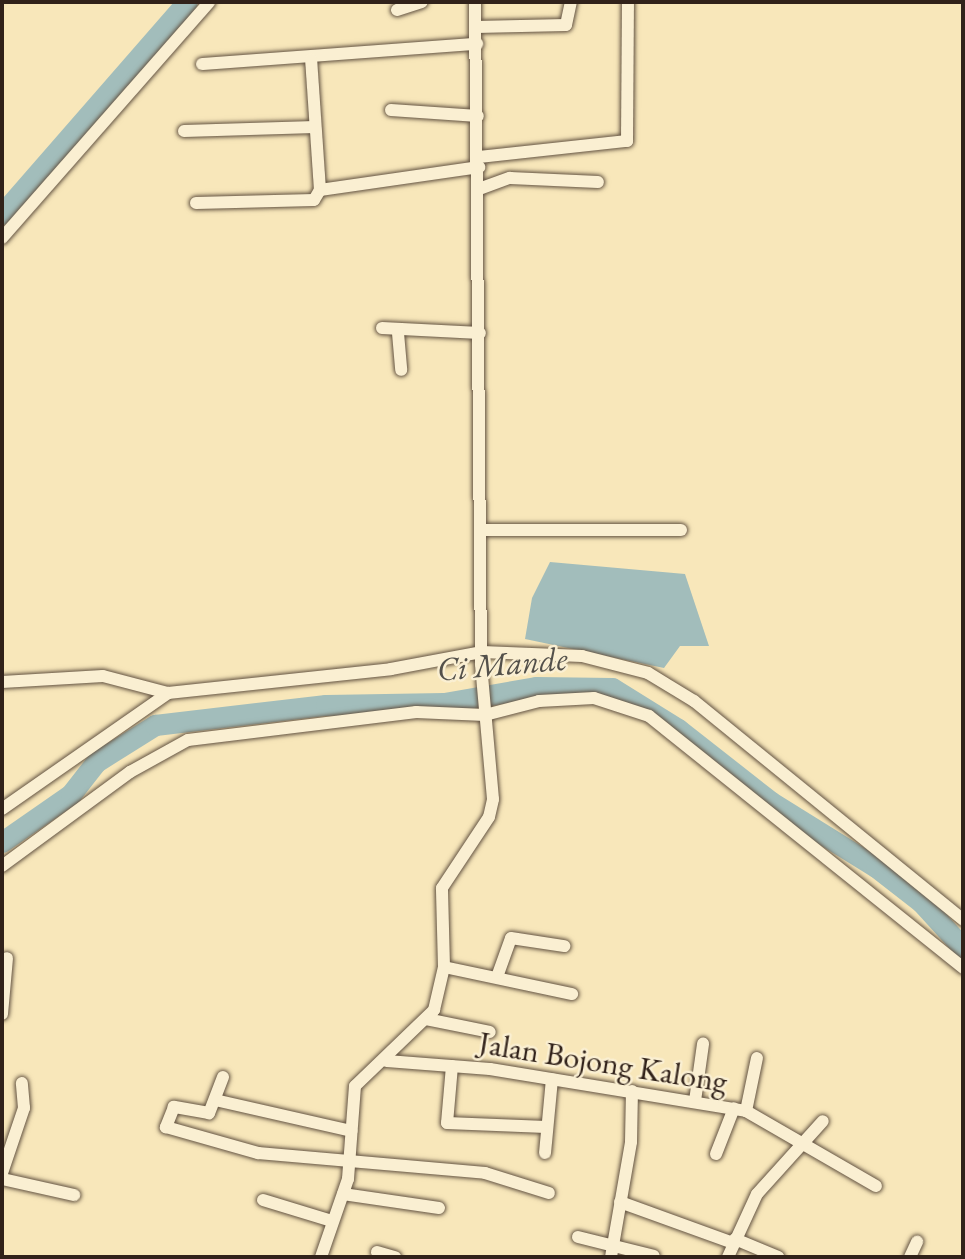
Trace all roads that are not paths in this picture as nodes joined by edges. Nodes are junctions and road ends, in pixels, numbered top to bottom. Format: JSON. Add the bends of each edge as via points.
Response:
{"nodes":[{"id":1,"x":209,"y":2,"type":"edge"},
{"id":2,"x":422,"y":2,"type":"edge"},
{"id":3,"x":475,"y":2,"type":"edge"},
{"id":4,"x":572,"y":2,"type":"edge"},
{"id":5,"x":628,"y":2,"type":"edge"},
{"id":6,"x":397,"y":10,"type":"dead end"},
{"id":7,"x":476,"y":27,"type":"junction"},
{"id":8,"x":477,"y":44,"type":"junction"},
{"id":9,"x":311,"y":59,"type":"junction"},
{"id":10,"x":202,"y":64,"type":"dead end"},
{"id":11,"x":391,"y":110,"type":"dead end"},
{"id":12,"x":478,"y":117,"type":"junction"},
{"id":13,"x":315,"y":127,"type":"junction"},
{"id":14,"x":184,"y":131,"type":"dead end"},
{"id":15,"x":479,"y":162,"type":"junction"},
{"id":16,"x":598,"y":182,"type":"dead end"},
{"id":17,"x":479,"y":189,"type":"junction"},
{"id":18,"x":320,"y":190,"type":"junction"},
{"id":19,"x":196,"y":203,"type":"dead end"},
{"id":20,"x":2,"y":238,"type":"edge"},
{"id":21,"x":382,"y":328,"type":"dead end"},
{"id":22,"x":480,"y":332,"type":"junction"},
{"id":23,"x":398,"y":333,"type":"junction"},
{"id":24,"x":401,"y":370,"type":"dead end"},
{"id":25,"x":484,"y":530,"type":"junction"},
{"id":26,"x":681,"y":530,"type":"dead end"},
{"id":27,"x":482,"y":658,"type":"junction"},
{"id":28,"x":2,"y":682,"type":"edge"},
{"id":29,"x":168,"y":693,"type":"junction"},
{"id":30,"x":485,"y":713,"type":"junction"},
{"id":31,"x":2,"y":809,"type":"edge"},
{"id":32,"x":2,"y":866,"type":"edge"},
{"id":33,"x":963,"y":920,"type":"edge"},
{"id":34,"x":564,"y":946,"type":"dead end"},
{"id":35,"x":7,"y":958,"type":"dead end"},
{"id":36,"x":444,"y":967,"type":"junction"},
{"id":37,"x":963,"y":968,"type":"edge"},
{"id":38,"x":497,"y":977,"type":"junction"},
{"id":39,"x":4,"y":990,"type":"edge"},
{"id":40,"x":572,"y":994,"type":"dead end"},
{"id":41,"x":2,"y":1014,"type":"edge"},
{"id":42,"x":426,"y":1019,"type":"junction"},
{"id":43,"x":490,"y":1032,"type":"dead end"},
{"id":44,"x":703,"y":1044,"type":"dead end"},
{"id":45,"x":757,"y":1058,"type":"dead end"},
{"id":46,"x":387,"y":1061,"type":"junction"},
{"id":47,"x":452,"y":1066,"type":"junction"},
{"id":48,"x":223,"y":1077,"type":"dead end"},
{"id":49,"x":552,"y":1079,"type":"junction"},
{"id":50,"x":22,"y":1083,"type":"dead end"},
{"id":51,"x":632,"y":1091,"type":"junction"},
{"id":52,"x":215,"y":1100,"type":"junction"},
{"id":53,"x":695,"y":1101,"type":"junction"},
{"id":54,"x":740,"y":1109,"type":"junction"},
{"id":55,"x":823,"y":1121,"type":"dead end"},
{"id":56,"x":546,"y":1127,"type":"junction"},
{"id":57,"x":352,"y":1131,"type":"junction"},
{"id":58,"x":804,"y":1140,"type":"junction"},
{"id":59,"x":545,"y":1153,"type":"dead end"},
{"id":60,"x":716,"y":1154,"type":"dead end"},
{"id":61,"x":351,"y":1163,"type":"junction"},
{"id":62,"x":2,"y":1173,"type":"edge"},
{"id":63,"x":2,"y":1179,"type":"edge"},
{"id":64,"x":876,"y":1186,"type":"dead end"},
{"id":65,"x":549,"y":1193,"type":"dead end"},
{"id":66,"x":74,"y":1195,"type":"dead end"},
{"id":67,"x":343,"y":1195,"type":"junction"},
{"id":68,"x":263,"y":1200,"type":"dead end"},
{"id":69,"x":620,"y":1202,"type":"junction"},
{"id":70,"x":439,"y":1208,"type":"dead end"},
{"id":71,"x":332,"y":1221,"type":"junction"},
{"id":72,"x":578,"y":1237,"type":"dead end"},
{"id":73,"x":734,"y":1241,"type":"junction"},
{"id":74,"x":917,"y":1242,"type":"dead end"},
{"id":75,"x":612,"y":1250,"type":"edge"},
{"id":76,"x":377,"y":1252,"type":"dead end"},
{"id":77,"x":654,"y":1256,"type":"edge"},
{"id":78,"x":321,"y":1257,"type":"edge"},
{"id":79,"x":395,"y":1257,"type":"edge"},
{"id":80,"x":727,"y":1257,"type":"edge"},
{"id":81,"x":778,"y":1257,"type":"edge"},
{"id":82,"x":910,"y":1257,"type":"edge"}],
"edges":[{"from":1,"to":20,"type":"street"},
{"from":2,"to":6,"type":"street"},
{"from":3,"to":7,"type":"street"},
{"from":4,"to":7,"type":"street","via":[[566,25]]},
{"from":5,"to":15,"type":"street","via":[[627,141]]},
{"from":7,"to":8,"type":"street"},
{"from":8,"to":9,"type":"street"},
{"from":8,"to":12,"type":"street"},
{"from":9,"to":10,"type":"street"},
{"from":9,"to":13,"type":"street"},
{"from":11,"to":12,"type":"street"},
{"from":12,"to":15,"type":"street"},
{"from":13,"to":14,"type":"street"},
{"from":13,"to":18,"type":"street"},
{"from":15,"to":17,"type":"street"},
{"from":15,"to":18,"type":"street"},
{"from":16,"to":17,"type":"street","via":[[510,178]]},
{"from":17,"to":22,"type":"street"},
{"from":18,"to":19,"type":"street","via":[[311,202]]},
{"from":21,"to":23,"type":"street"},
{"from":22,"to":23,"type":"street"},
{"from":22,"to":25,"type":"street"},
{"from":23,"to":24,"type":"street"},
{"from":25,"to":26,"type":"street"},
{"from":25,"to":27,"type":"street"},
{"from":27,"to":29,"type":"street"},
{"from":27,"to":30,"type":"street"},
{"from":27,"to":33,"type":"street","via":[[582,656],[648,673],[771,759]]},
{"from":28,"to":29,"type":"street","via":[[103,676]]},
{"from":29,"to":31,"type":"street"},
{"from":30,"to":32,"type":"street","via":[[415,712],[188,740],[130,772]]},
{"from":30,"to":36,"type":"street","via":[[493,799],[489,817],[442,888]]},
{"from":30,"to":37,"type":"street","via":[[539,701],[594,698],[649,716]]},
{"from":34,"to":38,"type":"street","via":[[511,938]]},
{"from":35,"to":39,"type":"street"},
{"from":36,"to":38,"type":"street"},
{"from":36,"to":42,"type":"street","via":[[441,995]]},
{"from":38,"to":40,"type":"street"},
{"from":39,"to":41,"type":"street"},
{"from":42,"to":43,"type":"street"},
{"from":42,"to":46,"type":"street"},
{"from":44,"to":53,"type":"street"},
{"from":45,"to":54,"type":"street"},
{"from":46,"to":47,"type":"street","name":"Jalan Bojong Kalong"},
{"from":46,"to":57,"type":"street","via":[[355,1086]]},
{"from":47,"to":49,"type":"street","name":"Jalan Bojong Kalong"},
{"from":47,"to":56,"type":"street","via":[[447,1123]]},
{"from":48,"to":52,"type":"street"},
{"from":49,"to":51,"type":"street","name":"Jalan Bojong Kalong"},
{"from":49,"to":56,"type":"street"},
{"from":50,"to":62,"type":"street","via":[[24,1108]]},
{"from":51,"to":53,"type":"street","name":"Jalan Bojong Kalong"},
{"from":51,"to":69,"type":"street"},
{"from":52,"to":57,"type":"street"},
{"from":52,"to":61,"type":"street","via":[[209,1113],[174,1107],[166,1127],[258,1153]]},
{"from":53,"to":54,"type":"street","name":"Jalan Bojong Kalong"},
{"from":54,"to":58,"type":"street","name":"Jalan Bojong Kalong"},
{"from":54,"to":60,"type":"street"},
{"from":55,"to":58,"type":"street"},
{"from":56,"to":59,"type":"street"},
{"from":57,"to":61,"type":"street"},
{"from":58,"to":64,"type":"street","name":"Jalan Bojong Kalong"},
{"from":58,"to":73,"type":"street","via":[[757,1194]]},
{"from":61,"to":65,"type":"street","via":[[485,1173]]},
{"from":61,"to":67,"type":"street"},
{"from":63,"to":66,"type":"street"},
{"from":67,"to":70,"type":"street"},
{"from":67,"to":71,"type":"street"},
{"from":68,"to":71,"type":"street"},
{"from":69,"to":73,"type":"street"},
{"from":69,"to":75,"type":"street"},
{"from":71,"to":78,"type":"street"},
{"from":72,"to":75,"type":"street"},
{"from":73,"to":80,"type":"street"},
{"from":73,"to":81,"type":"street"},
{"from":74,"to":82,"type":"street"},
{"from":75,"to":77,"type":"street"},
{"from":76,"to":79,"type":"street"}]}
